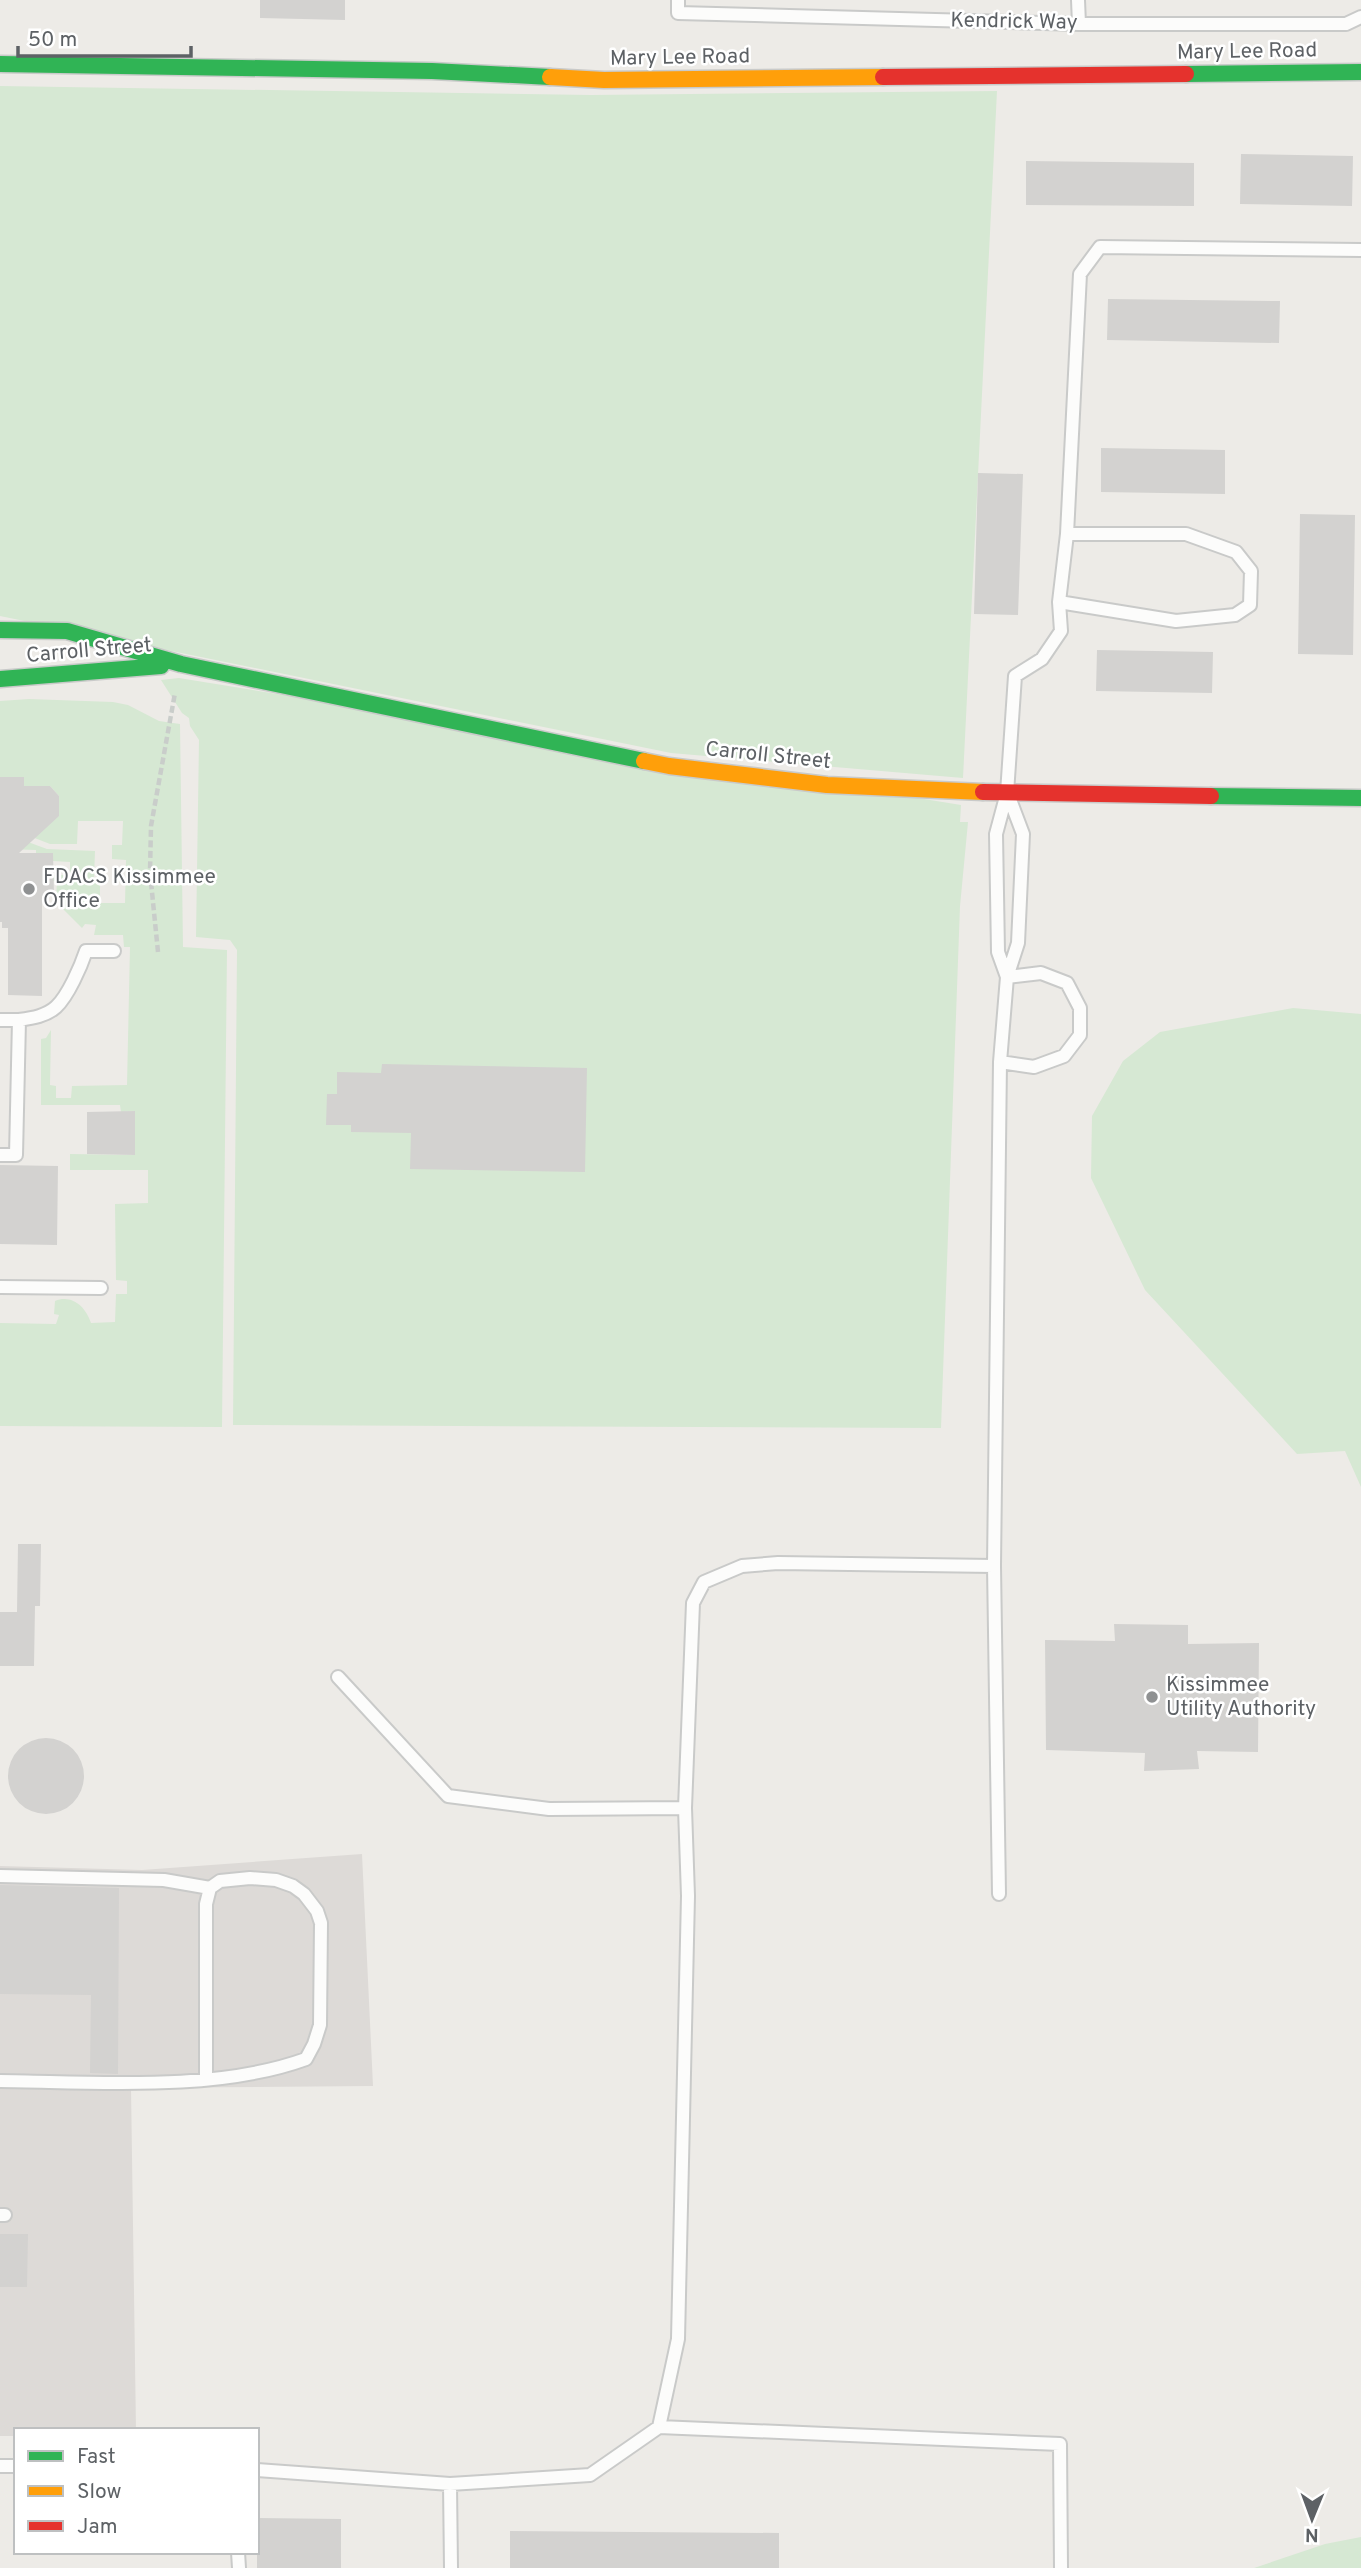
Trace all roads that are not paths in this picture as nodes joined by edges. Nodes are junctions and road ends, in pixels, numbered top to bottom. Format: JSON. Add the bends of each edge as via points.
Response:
{"nodes":[{"id":1,"x":678,"y":0,"type":"edge"},
{"id":2,"x":1078,"y":0,"type":"edge"},
{"id":3,"x":1361,"y":17,"type":"edge"},
{"id":4,"x":1079,"y":24,"type":"junction"},
{"id":5,"x":0,"y":64,"type":"edge"},
{"id":6,"x":1361,"y":72,"type":"edge"},
{"id":7,"x":1361,"y":250,"type":"edge"},
{"id":8,"x":1067,"y":534,"type":"junction"},
{"id":9,"x":1059,"y":602,"type":"junction"},
{"id":10,"x":0,"y":630,"type":"edge"},
{"id":11,"x":181,"y":664,"type":"junction"},
{"id":12,"x":0,"y":679,"type":"edge"},
{"id":13,"x":1007,"y":793,"type":"junction"},
{"id":14,"x":1361,"y":797,"type":"edge"},
{"id":15,"x":114,"y":951,"type":"dead end"},
{"id":16,"x":1007,"y":977,"type":"junction"},
{"id":17,"x":0,"y":1020,"type":"edge"},
{"id":18,"x":19,"y":1020,"type":"junction"},
{"id":19,"x":1000,"y":1062,"type":"junction"},
{"id":20,"x":0,"y":1155,"type":"edge"},
{"id":21,"x":0,"y":1287,"type":"edge"},
{"id":22,"x":101,"y":1288,"type":"dead end"},
{"id":23,"x":994,"y":1566,"type":"junction"},
{"id":24,"x":338,"y":1677,"type":"dead end"},
{"id":25,"x":685,"y":1808,"type":"junction"},
{"id":26,"x":0,"y":1876,"type":"edge"},
{"id":27,"x":210,"y":1888,"type":"junction"},
{"id":28,"x":999,"y":1894,"type":"dead end"},
{"id":29,"x":206,"y":2078,"type":"junction"},
{"id":30,"x":0,"y":2081,"type":"edge"},
{"id":31,"x":659,"y":2427,"type":"junction"},
{"id":32,"x":259,"y":2470,"type":"edge"},
{"id":33,"x":450,"y":2484,"type":"junction"},
{"id":34,"x":450,"y":2568,"type":"edge"},
{"id":35,"x":1060,"y":2568,"type":"edge"}],
"edges":[{"from":1,"to":4,"type":"lane","name":"Kendrick Way","via":[[678,13]]},
{"from":2,"to":4,"type":"lane"},
{"from":3,"to":4,"type":"lane","name":"Kendrick Way","via":[[1346,24]]},
{"from":5,"to":6,"type":"main road","name":"Mary Lee Road","via":[[432,71],[604,80]]},
{"from":7,"to":8,"type":"lane","via":[[1100,247],[1080,274]]},
{"from":8,"to":9,"type":"lane"},
{"from":8,"to":9,"type":"lane","via":[[1185,534],[1236,552],[1251,571],[1250,605],[1235,615],[1175,621]]},
{"from":9,"to":13,"type":"lane","via":[[1061,631],[1042,659],[1015,676]]},
{"from":10,"to":11,"type":"main road","name":"Carroll Street","via":[[67,631]]},
{"from":11,"to":12,"type":"main road","name":"Carroll Street"},
{"from":11,"to":13,"type":"main road","name":"Carroll Street","via":[[669,766],[827,785]]},
{"from":13,"to":14,"type":"main road","name":"Carroll Street"},
{"from":13,"to":16,"type":"lane","via":[[996,834],[998,952]]},
{"from":13,"to":16,"type":"lane","via":[[1023,834],[1018,943]]},
{"from":15,"to":18,"type":"lane","via":[[86,951],[57,1006],[38,1018]]},
{"from":16,"to":19,"type":"lane"},
{"from":16,"to":19,"type":"lane","via":[[1041,973],[1067,983],[1080,1008],[1080,1035],[1064,1056],[1034,1067]]},
{"from":17,"to":18,"type":"lane"},
{"from":18,"to":20,"type":"lane","via":[[16,1155]]},
{"from":19,"to":23,"type":"lane"},
{"from":21,"to":22,"type":"lane"},
{"from":23,"to":25,"type":"lane","via":[[778,1563],[742,1566],[704,1582],[693,1603]]},
{"from":23,"to":28,"type":"lane"},
{"from":24,"to":25,"type":"lane","via":[[448,1796],[549,1809]]},
{"from":25,"to":31,"type":"lane","via":[[688,1896],[678,2339]]},
{"from":26,"to":27,"type":"lane","via":[[164,1880]]},
{"from":27,"to":29,"type":"lane","via":[[206,1905]]},
{"from":27,"to":29,"type":"lane","via":[[220,1881],[275,1880],[293,1886],[310,1901],[321,1923],[321,2004],[320,2025],[306,2059],[265,2071]]},
{"from":29,"to":30,"type":"lane","via":[[146,2083]]},
{"from":31,"to":33,"type":"lane","via":[[590,2475]]},
{"from":31,"to":35,"type":"lane","via":[[1060,2444]]},
{"from":32,"to":33,"type":"lane"},
{"from":33,"to":34,"type":"lane"}]}
